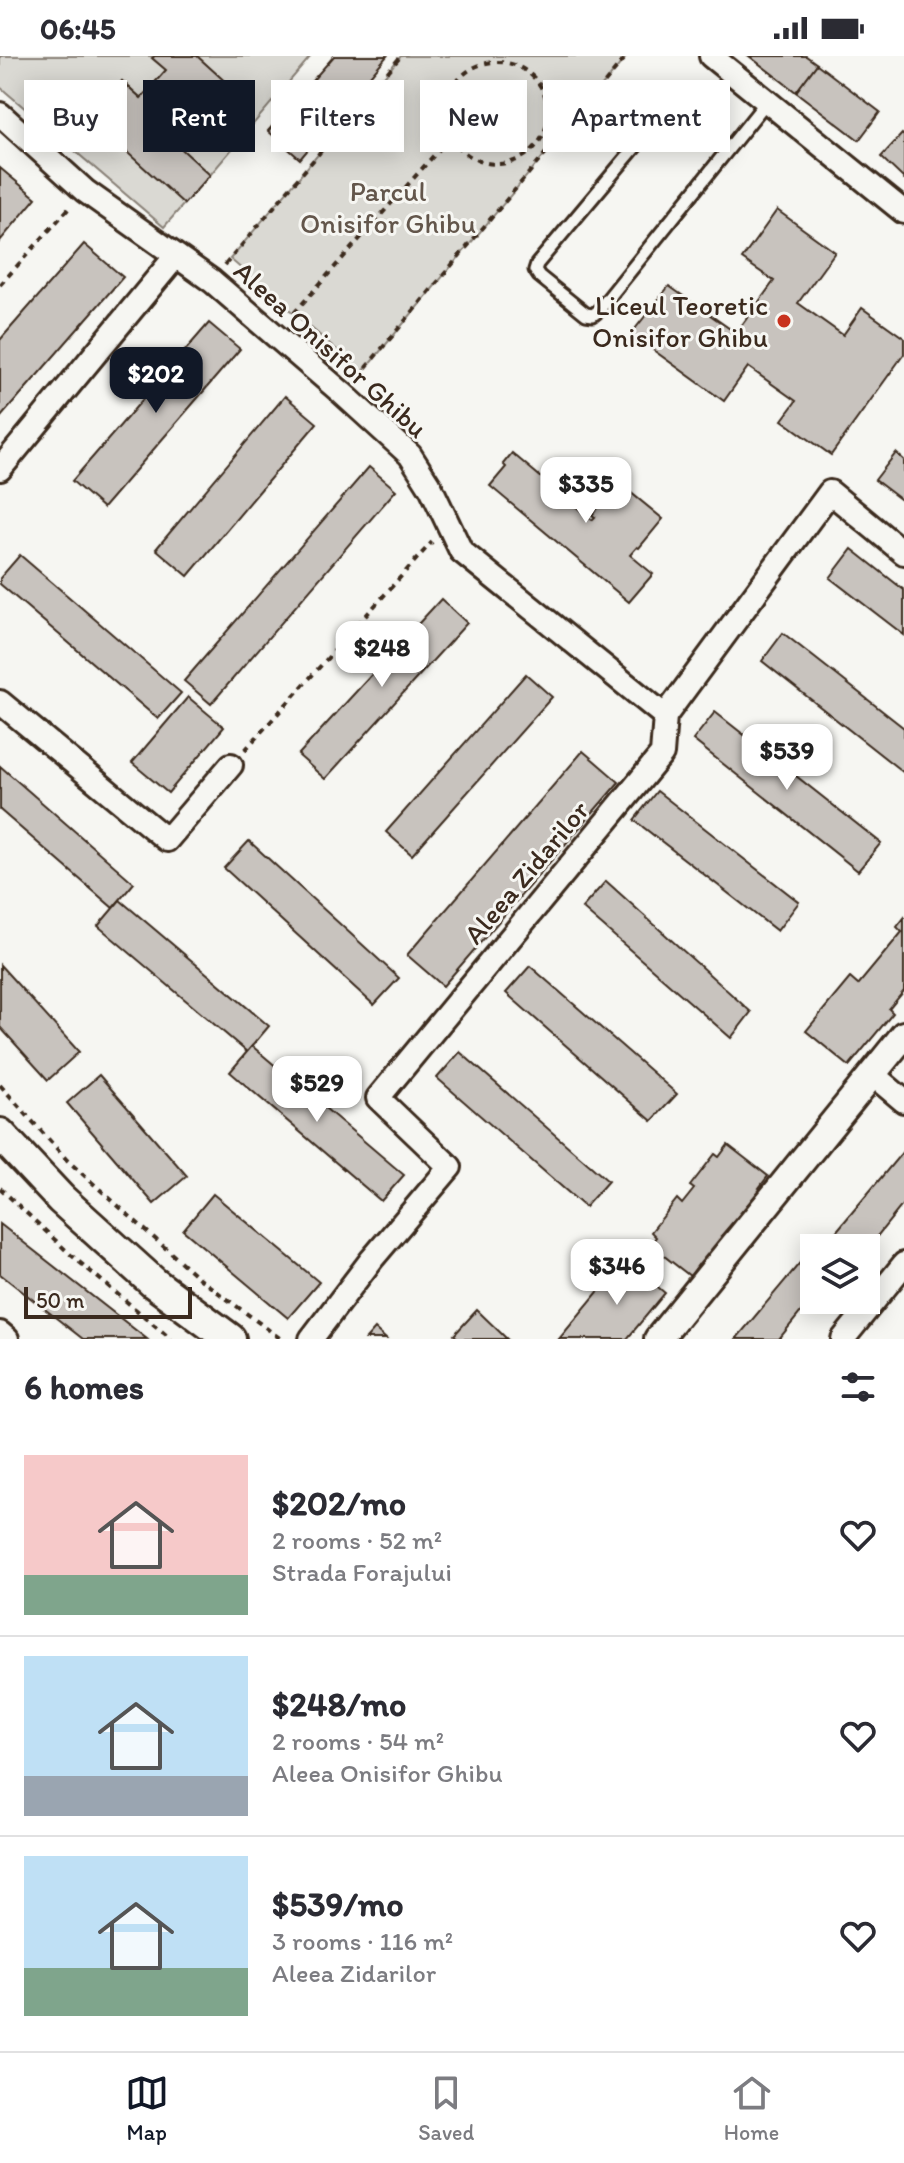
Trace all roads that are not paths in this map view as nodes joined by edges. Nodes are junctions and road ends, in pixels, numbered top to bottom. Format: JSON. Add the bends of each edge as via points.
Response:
{"nodes":[{"id":1,"x":711,"y":56,"type":"edge"},
{"id":2,"x":767,"y":101,"type":"junction"},
{"id":3,"x":0,"y":114,"type":"edge"},
{"id":4,"x":730,"y":147,"type":"edge"},
{"id":5,"x":631,"y":152,"type":"edge"},
{"id":6,"x":726,"y":152,"type":"edge"},
{"id":7,"x":904,"y":212,"type":"edge"},
{"id":8,"x":176,"y":256,"type":"junction"},
{"id":9,"x":0,"y":469,"type":"edge"},
{"id":10,"x":904,"y":553,"type":"edge"},
{"id":11,"x":0,"y":702,"type":"edge"},
{"id":12,"x":665,"y":716,"type":"junction"},
{"id":13,"x":231,"y":765,"type":"road end"},
{"id":14,"x":904,"y":1035,"type":"edge"},
{"id":15,"x":872,"y":1074,"type":"junction"},
{"id":16,"x":904,"y":1101,"type":"edge"},
{"id":17,"x":0,"y":1134,"type":"edge"},
{"id":18,"x":904,"y":1264,"type":"edge"},
{"id":19,"x":0,"y":1333,"type":"edge"},
{"id":20,"x":7,"y":1339,"type":"edge"},
{"id":21,"x":230,"y":1339,"type":"edge"},
{"id":22,"x":311,"y":1339,"type":"edge"},
{"id":23,"x":658,"y":1339,"type":"edge"},
{"id":24,"x":843,"y":1339,"type":"edge"}],
"edges":[{"from":1,"to":2,"type":"street"},
{"from":2,"to":4,"type":"lane"},
{"from":2,"to":7,"type":"street"},
{"from":3,"to":8,"type":"street","name":"Aleea Onisifor Ghibu","via":[[85,191]]},
{"from":5,"to":6,"type":"lane","via":[[535,270],[586,314],[598,311]]},
{"from":8,"to":9,"type":"street"},
{"from":8,"to":12,"type":"street","name":"Aleea Onisifor Ghibu","via":[[212,281],[410,455],[461,551]]},
{"from":10,"to":12,"type":"street","via":[[830,492]]},
{"from":11,"to":13,"type":"street","via":[[167,840]]},
{"from":12,"to":22,"type":"street","name":"Aleea Zidarilor","via":[[662,754],[378,1098],[450,1167]]},
{"from":14,"to":15,"type":"street"},
{"from":15,"to":16,"type":"street"},
{"from":15,"to":23,"type":"street"},
{"from":17,"to":21,"type":"main road","via":[[61,1199],[154,1283]]},
{"from":18,"to":24,"type":"street"},
{"from":19,"to":20,"type":"street"}]}
